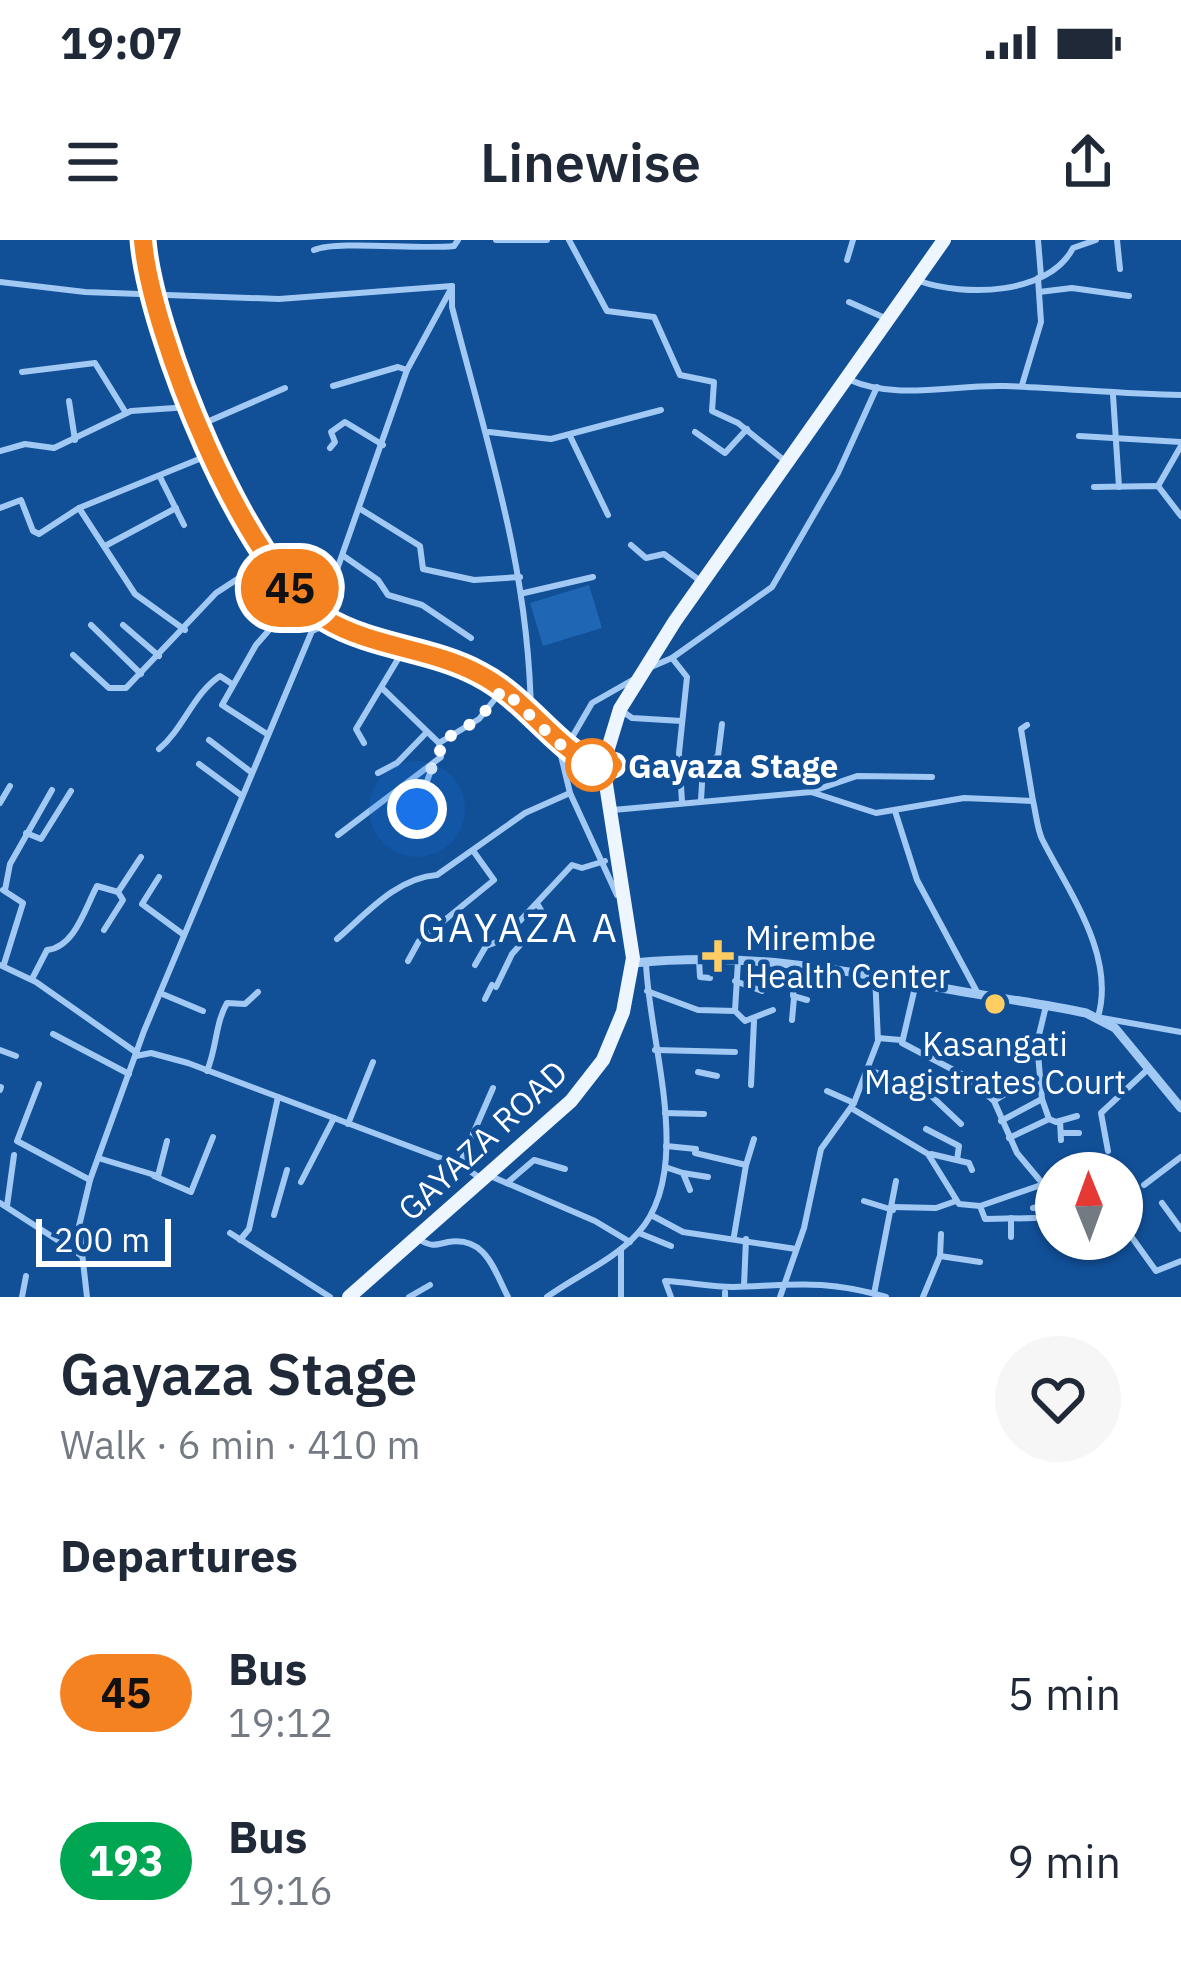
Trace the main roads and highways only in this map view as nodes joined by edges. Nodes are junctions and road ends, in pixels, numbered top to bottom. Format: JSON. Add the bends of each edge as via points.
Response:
{"nodes":[{"id":1,"x":944,"y":240,"type":"edge"},
{"id":2,"x":349,"y":1297,"type":"edge"}],
"edges":[{"from":1,"to":2,"type":"main road","name":"GAYAZA ROAD","via":[[620,710],[610,790],[638,961],[615,1034],[588,1081]]}]}
